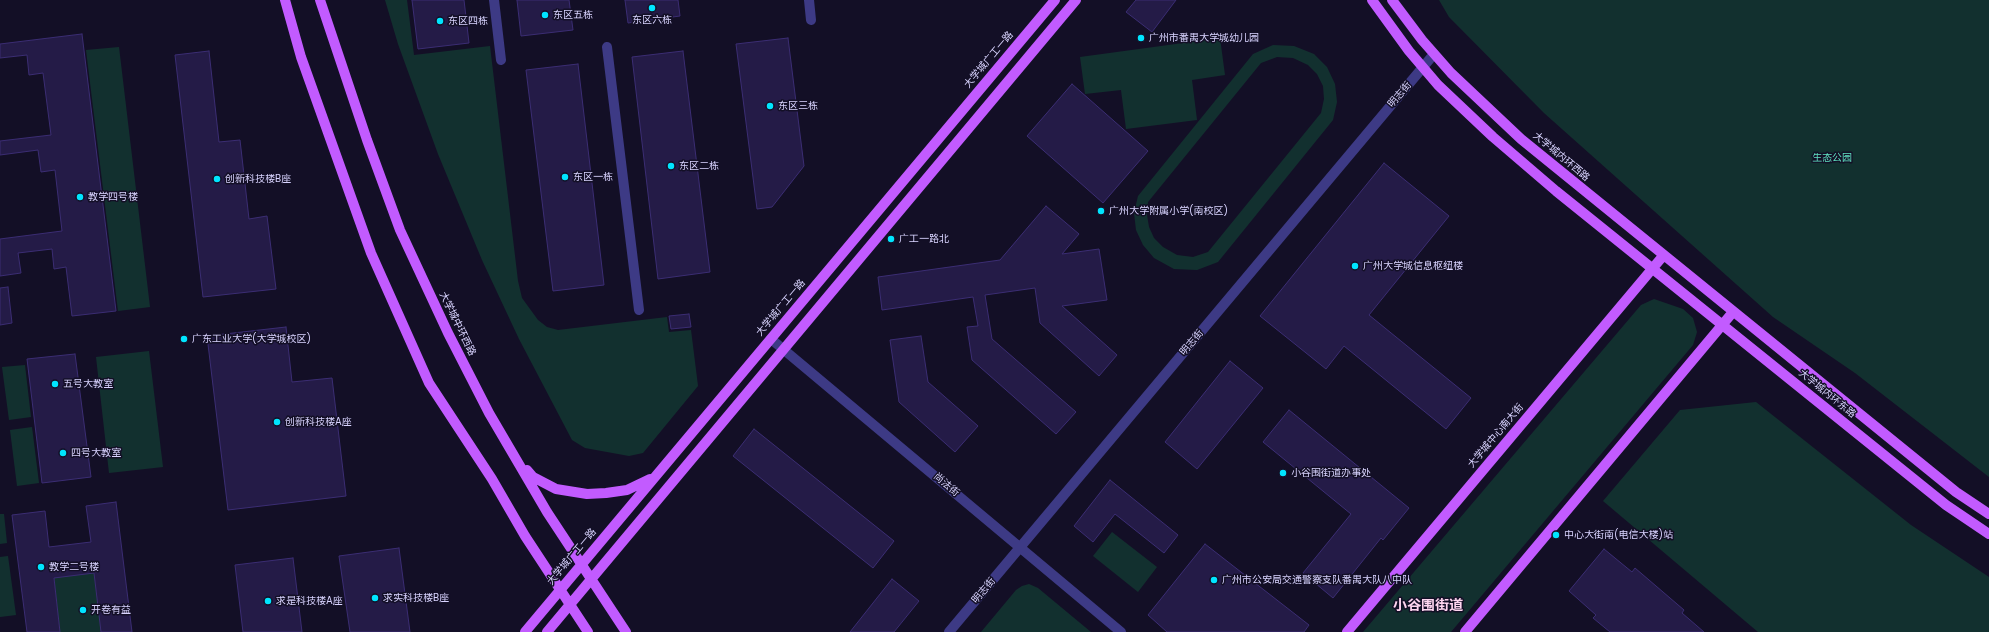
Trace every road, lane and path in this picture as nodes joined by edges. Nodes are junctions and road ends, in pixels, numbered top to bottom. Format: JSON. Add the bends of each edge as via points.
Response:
{"nodes":[{"id":1,"x":285,"y":0,"type":"edge"},
{"id":2,"x":320,"y":0,"type":"edge"},
{"id":3,"x":494,"y":0,"type":"edge"},
{"id":4,"x":809,"y":0,"type":"edge"},
{"id":5,"x":1055,"y":0,"type":"edge"},
{"id":6,"x":1076,"y":0,"type":"edge"},
{"id":7,"x":1372,"y":0,"type":"edge"},
{"id":8,"x":1392,"y":0,"type":"edge"},
{"id":9,"x":811,"y":20,"type":"dead end"},
{"id":10,"x":607,"y":47,"type":"dead end"},
{"id":11,"x":1434,"y":54,"type":"junction"},
{"id":12,"x":501,"y":60,"type":"dead end"},
{"id":13,"x":1423,"y":67,"type":"junction"},
{"id":14,"x":1663,"y":256,"type":"junction"},
{"id":15,"x":1653,"y":268,"type":"junction"},
{"id":16,"x":639,"y":310,"type":"dead end"},
{"id":17,"x":1733,"y":312,"type":"junction"},
{"id":18,"x":1723,"y":325,"type":"junction"},
{"id":19,"x":771,"y":339,"type":"junction"},
{"id":20,"x":784,"y":349,"type":"junction"},
{"id":21,"x":520,"y":463,"type":"junction"},
{"id":22,"x":656,"y":476,"type":"junction"},
{"id":23,"x":1989,"y":514,"type":"edge"},
{"id":24,"x":1989,"y":534,"type":"edge"},
{"id":25,"x":1020,"y":548,"type":"junction"},
{"id":26,"x":581,"y":565,"type":"junction"},
{"id":27,"x":590,"y":580,"type":"junction"},
{"id":28,"x":560,"y":590,"type":"junction"},
{"id":29,"x":570,"y":605,"type":"junction"},
{"id":30,"x":525,"y":632,"type":"edge"},
{"id":31,"x":547,"y":632,"type":"edge"},
{"id":32,"x":588,"y":632,"type":"edge"},
{"id":33,"x":626,"y":632,"type":"edge"},
{"id":34,"x":950,"y":632,"type":"edge"},
{"id":35,"x":1121,"y":632,"type":"edge"},
{"id":36,"x":1347,"y":632,"type":"edge"},
{"id":37,"x":1465,"y":632,"type":"edge"}],
"edges":[{"from":1,"to":28,"type":"main road","via":[[302,57],[366,238],[384,285],[429,383]]},
{"from":2,"to":21,"type":"main road","name":"大学城中环西路","via":[[366,140],[400,230],[489,413]]},
{"from":3,"to":12,"type":"street"},
{"from":4,"to":9,"type":"street"},
{"from":5,"to":19,"type":"main road","name":"大学城广工一路"},
{"from":6,"to":20,"type":"main road"},
{"from":7,"to":13,"type":"main road"},
{"from":8,"to":11,"type":"main road","name":"大学城内环西路"},
{"from":10,"to":16,"type":"street"},
{"from":11,"to":13,"type":"street","name":"明志街"},
{"from":11,"to":14,"type":"main road","name":"大学城内环西路","via":[[1504,125]]},
{"from":13,"to":15,"type":"main road","via":[[1457,104],[1499,142]]},
{"from":13,"to":25,"type":"street","name":"明志街"},
{"from":14,"to":15,"type":"main road","name":"大学城中心南大街"},
{"from":14,"to":17,"type":"main road","name":"大学城内环西路"},
{"from":15,"to":18,"type":"main road","name":"大学城内环东路"},
{"from":15,"to":36,"type":"main road","name":"大学城中心南大街"},
{"from":17,"to":18,"type":"main road"},
{"from":17,"to":23,"type":"main road","name":"大学城内环东路","via":[[1956,492]]},
{"from":18,"to":24,"type":"main road","name":"大学城内环东路","via":[[1946,505]]},
{"from":18,"to":37,"type":"main road"},
{"from":19,"to":20,"type":"street","name":"尚法街"},
{"from":19,"to":22,"type":"main road","name":"大学城广工一路"},
{"from":20,"to":25,"type":"street","name":"尚法街"},
{"from":20,"to":27,"type":"main road"},
{"from":21,"to":22,"type":"main road","via":[[544,484],[556,489],[581,493],[627,490]]},
{"from":21,"to":26,"type":"main road","name":"大学城中环西路"},
{"from":22,"to":26,"type":"main road","name":"大学城广工一路"},
{"from":25,"to":34,"type":"street","name":"明志街"},
{"from":25,"to":35,"type":"street","name":"尚法街"},
{"from":26,"to":27,"type":"main road","name":"大学城中环西路"},
{"from":26,"to":28,"type":"main road","name":"大学城广工一路"},
{"from":27,"to":29,"type":"main road"},
{"from":27,"to":33,"type":"main road","name":"大学城中环西路"},
{"from":28,"to":29,"type":"main road"},
{"from":28,"to":30,"type":"main road","name":"大学城广工一路"},
{"from":29,"to":31,"type":"main road"},
{"from":29,"to":32,"type":"main road"}]}
